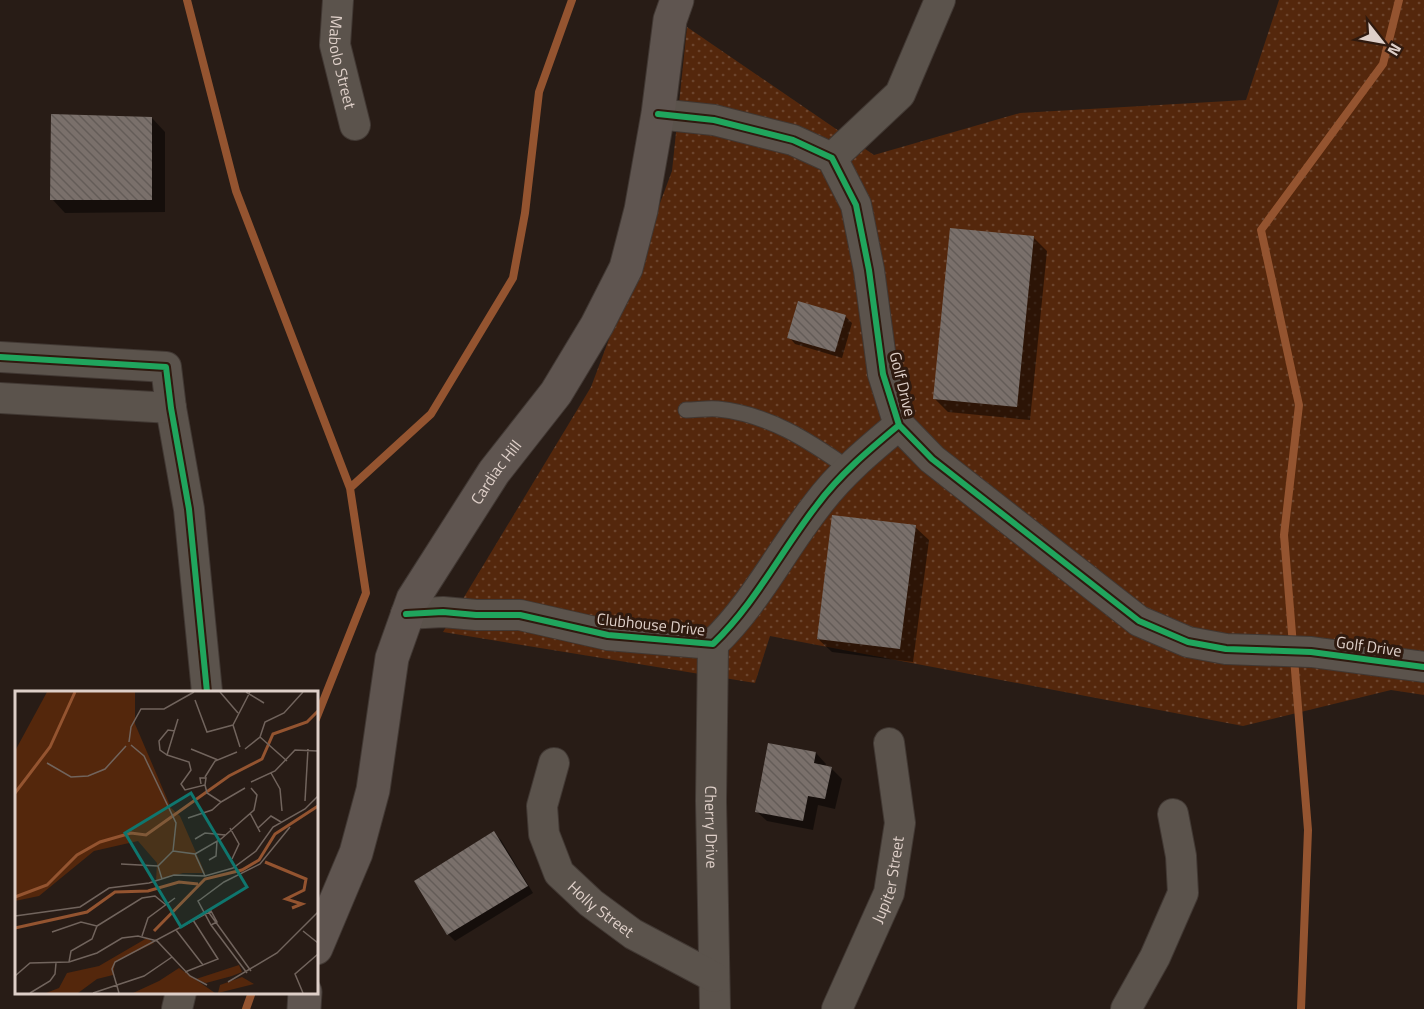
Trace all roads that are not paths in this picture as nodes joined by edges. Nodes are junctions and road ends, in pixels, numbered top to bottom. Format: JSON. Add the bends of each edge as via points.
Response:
{"nodes":[{"id":1,"x":338,"y":0,"type":"edge"},
{"id":2,"x":677,"y":0,"type":"edge"},
{"id":3,"x":940,"y":0,"type":"edge"},
{"id":4,"x":658,"y":114,"type":"junction"},
{"id":5,"x":355,"y":125,"type":"dead end"},
{"id":6,"x":832,"y":158,"type":"junction"},
{"id":7,"x":0,"y":357,"type":"edge"},
{"id":8,"x":0,"y":398,"type":"edge"},
{"id":9,"x":171,"y":408,"type":"junction"},
{"id":10,"x":686,"y":410,"type":"dead end"},
{"id":11,"x":899,"y":425,"type":"junction"},
{"id":12,"x":848,"y":468,"type":"junction"},
{"id":13,"x":406,"y":614,"type":"junction"},
{"id":14,"x":713,"y":644,"type":"junction"},
{"id":15,"x":1424,"y":667,"type":"edge"},
{"id":16,"x":207,"y":691,"type":"edge"},
{"id":17,"x":889,"y":743,"type":"dead end"},
{"id":18,"x":554,"y":763,"type":"dead end"},
{"id":19,"x":1173,"y":814,"type":"dead end"},
{"id":20,"x":318,"y":943,"type":"edge"},
{"id":21,"x":714,"y":977,"type":"junction"},
{"id":22,"x":181,"y":994,"type":"edge"},
{"id":23,"x":305,"y":994,"type":"edge"},
{"id":24,"x":177,"y":1009,"type":"edge"},
{"id":25,"x":304,"y":1009,"type":"edge"},
{"id":26,"x":715,"y":1009,"type":"edge"},
{"id":27,"x":837,"y":1009,"type":"edge"},
{"id":28,"x":1126,"y":1009,"type":"edge"}],
"edges":[{"from":1,"to":5,"type":"street","name":"Mabolo Street","via":[[334,45]]},
{"from":2,"to":4,"type":"main road","name":"Cardiac Hill","via":[[670,21]]},
{"from":3,"to":6,"type":"street","via":[[900,94]]},
{"from":4,"to":6,"type":"street","via":[[714,120],[793,140]]},
{"from":4,"to":13,"type":"main road","name":"Cardiac Hill","via":[[626,268],[556,393],[494,472]]},
{"from":6,"to":11,"type":"street","name":"Golf Drive","via":[[855,205],[869,270],[883,374]]},
{"from":7,"to":9,"type":"street","via":[[166,367]]},
{"from":8,"to":9,"type":"street"},
{"from":9,"to":16,"type":"street","via":[[189,509]]},
{"from":10,"to":12,"type":"lane","via":[[718,409],[761,417],[802,437]]},
{"from":11,"to":12,"type":"street","name":"Clubhouse Drive"},
{"from":11,"to":15,"type":"street","name":"Golf Drive","via":[[932,459],[1139,621],[1188,642],[1226,649],[1311,652]]},
{"from":12,"to":14,"type":"street","name":"Clubhouse Drive","via":[[816,505],[733,625]]},
{"from":13,"to":14,"type":"street","name":"Clubhouse Drive","via":[[520,615],[608,635]]},
{"from":13,"to":20,"type":"main road","name":"Cardiac Hill","via":[[392,658],[373,790],[356,853]]},
{"from":14,"to":21,"type":"street","name":"Cherry Drive"},
{"from":17,"to":27,"type":"street","name":"Jupiter Street","via":[[900,823],[889,893]]},
{"from":18,"to":21,"type":"street","name":"Holly Street","via":[[542,806],[543,834],[559,873],[633,934]]},
{"from":19,"to":28,"type":"street","via":[[1181,856],[1182,893],[1155,957]]},
{"from":21,"to":26,"type":"street","name":"Cherry Drive"},
{"from":22,"to":24,"type":"street"},
{"from":23,"to":25,"type":"main road"}]}
